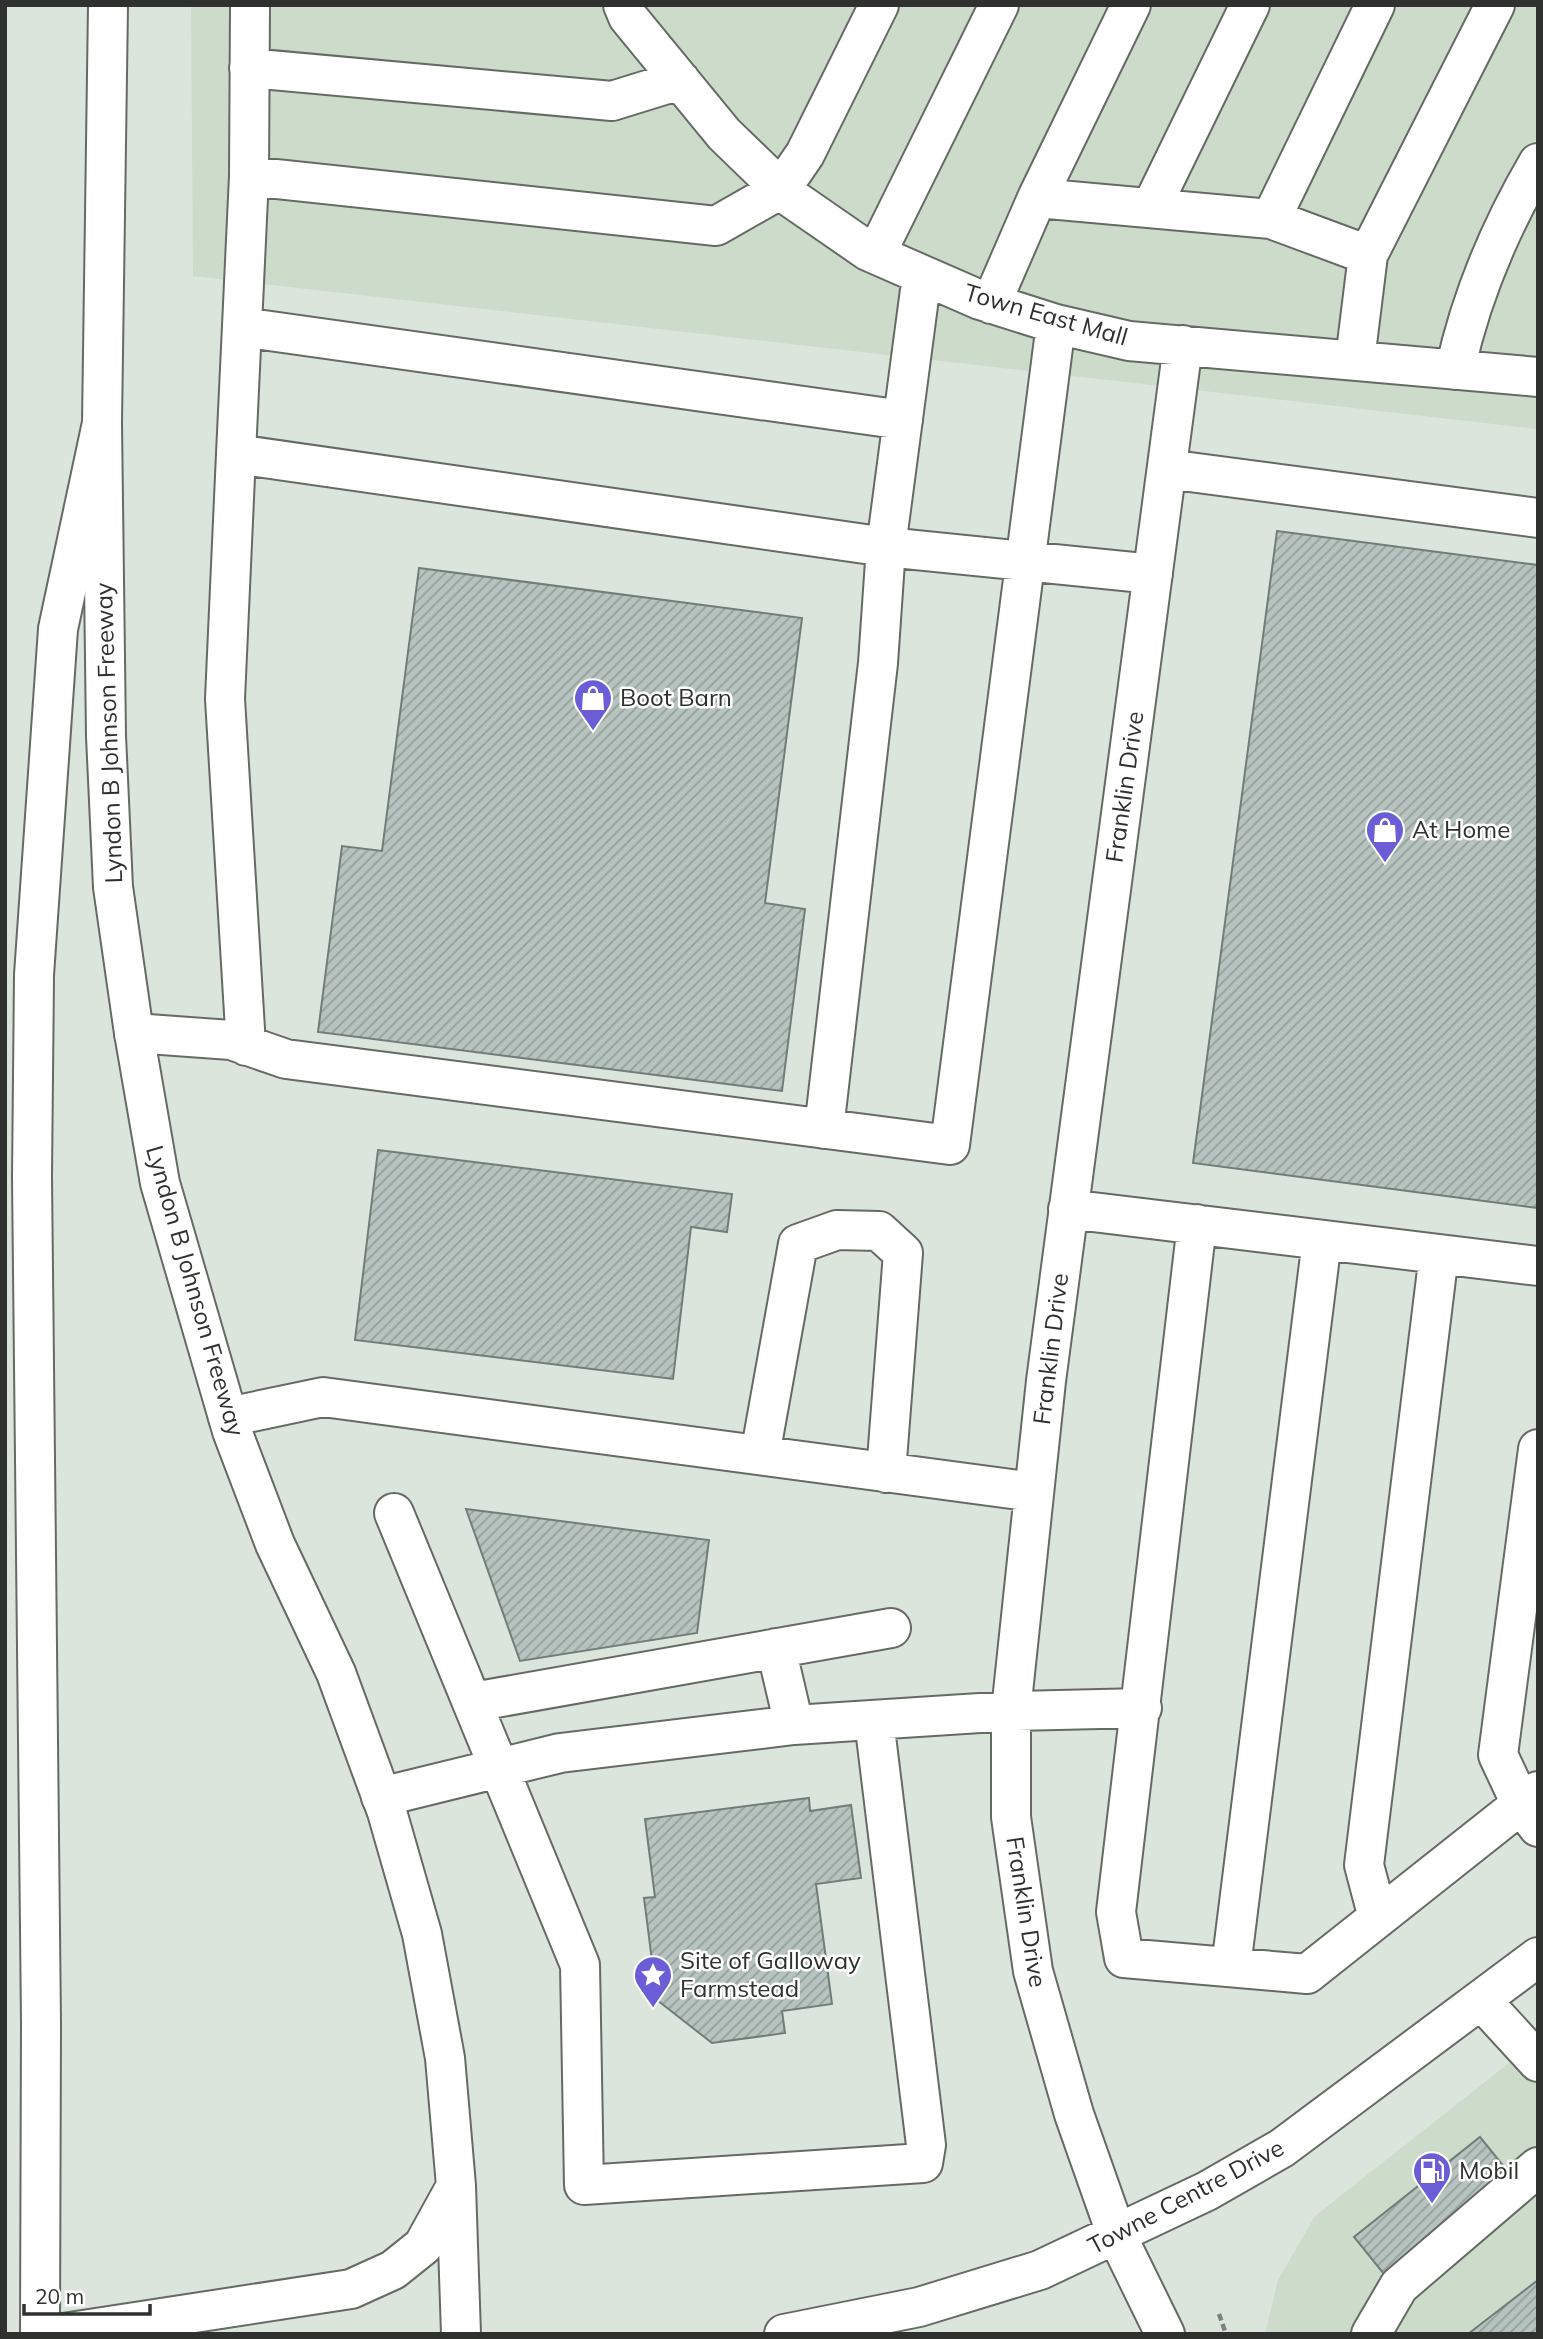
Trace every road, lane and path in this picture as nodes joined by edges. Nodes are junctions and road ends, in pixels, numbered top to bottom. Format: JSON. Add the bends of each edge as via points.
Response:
{"nodes":[{"id":1,"x":108,"y":5,"type":"edge"},
{"id":2,"x":250,"y":5,"type":"edge"},
{"id":3,"x":880,"y":5,"type":"edge"},
{"id":4,"x":999,"y":5,"type":"edge"},
{"id":5,"x":1131,"y":5,"type":"edge"},
{"id":6,"x":1250,"y":5,"type":"edge"},
{"id":7,"x":1376,"y":5,"type":"edge"},
{"id":8,"x":1495,"y":5,"type":"edge"},
{"id":9,"x":632,"y":9,"type":"edge"},
{"id":10,"x":249,"y":68,"type":"junction"},
{"id":11,"x":680,"y":80,"type":"junction"},
{"id":12,"x":1538,"y":163,"type":"edge"},
{"id":13,"x":249,"y":176,"type":"junction"},
{"id":14,"x":781,"y":189,"type":"junction"},
{"id":15,"x":1037,"y":198,"type":"junction"},
{"id":16,"x":1151,"y":208,"type":"junction"},
{"id":17,"x":1271,"y":219,"type":"junction"},
{"id":18,"x":876,"y":254,"type":"junction"},
{"id":19,"x":1368,"y":255,"type":"junction"},
{"id":20,"x":922,"y":275,"type":"junction"},
{"id":21,"x":991,"y":303,"type":"junction"},
{"id":22,"x":1056,"y":324,"type":"junction"},
{"id":23,"x":242,"y":327,"type":"junction"},
{"id":24,"x":1183,"y":345,"type":"junction"},
{"id":25,"x":1355,"y":360,"type":"junction"},
{"id":26,"x":1455,"y":370,"type":"junction"},
{"id":27,"x":1538,"y":377,"type":"edge"},
{"id":28,"x":903,"y":420,"type":"junction"},
{"id":29,"x":102,"y":423,"type":"junction"},
{"id":30,"x":236,"y":454,"type":"junction"},
{"id":31,"x":1167,"y":469,"type":"junction"},
{"id":32,"x":1538,"y":517,"type":"edge"},
{"id":33,"x":886,"y":547,"type":"junction"},
{"id":34,"x":1026,"y":560,"type":"junction"},
{"id":35,"x":1153,"y":574,"type":"junction"},
{"id":36,"x":134,"y":1033,"type":"junction"},
{"id":37,"x":246,"y":1046,"type":"junction"},
{"id":38,"x":824,"y":1129,"type":"junction"},
{"id":39,"x":1068,"y":1209,"type":"junction"},
{"id":40,"x":1197,"y":1224,"type":"junction"},
{"id":41,"x":1322,"y":1240,"type":"junction"},
{"id":42,"x":1439,"y":1254,"type":"junction"},
{"id":43,"x":1538,"y":1266,"type":"edge"},
{"id":44,"x":228,"y":1417,"type":"junction"},
{"id":45,"x":1538,"y":1449,"type":"edge"},
{"id":46,"x":760,"y":1455,"type":"junction"},
{"id":47,"x":886,"y":1473,"type":"junction"},
{"id":48,"x":1034,"y":1492,"type":"junction"},
{"id":49,"x":394,"y":1513,"type":"dead end"},
{"id":50,"x":891,"y":1628,"type":"dead end"},
{"id":51,"x":776,"y":1648,"type":"junction"},
{"id":52,"x":472,"y":1702,"type":"junction"},
{"id":53,"x":1142,"y":1708,"type":"junction"},
{"id":54,"x":1011,"y":1710,"type":"junction"},
{"id":55,"x":874,"y":1720,"type":"junction"},
{"id":56,"x":794,"y":1725,"type":"junction"},
{"id":57,"x":500,"y":1768,"type":"junction"},
{"id":58,"x":381,"y":1797,"type":"junction"},
{"id":59,"x":1532,"y":1807,"type":"edge"},
{"id":60,"x":1378,"y":1918,"type":"junction"},
{"id":61,"x":1538,"y":1957,"type":"edge"},
{"id":62,"x":1230,"y":1968,"type":"junction"},
{"id":63,"x":1482,"y":2001,"type":"junction"},
{"id":64,"x":1538,"y":2062,"type":"edge"},
{"id":65,"x":1538,"y":2167,"type":"edge"},
{"id":66,"x":456,"y":2186,"type":"junction"},
{"id":67,"x":1117,"y":2236,"type":"junction"},
{"id":68,"x":1219,"y":2314,"type":"dead end"},
{"id":69,"x":789,"y":2333,"type":"edge"},
{"id":70,"x":40,"y":2334,"type":"edge"},
{"id":71,"x":57,"y":2334,"type":"edge"},
{"id":72,"x":461,"y":2334,"type":"edge"},
{"id":73,"x":1165,"y":2334,"type":"edge"},
{"id":74,"x":1226,"y":2334,"type":"edge"},
{"id":75,"x":1371,"y":2334,"type":"edge"}],
"edges":[{"from":1,"to":29,"type":"main road","name":"Lyndon B Johnson Freeway"},
{"from":2,"to":10,"type":"main road"},
{"from":3,"to":14,"type":"main road","via":[[805,154]]},
{"from":4,"to":18,"type":"main road"},
{"from":5,"to":15,"type":"main road"},
{"from":6,"to":16,"type":"main road"},
{"from":7,"to":17,"type":"main road"},
{"from":8,"to":19,"type":"main road"},
{"from":9,"to":11,"type":"main road","name":"Town East Mall"},
{"from":10,"to":11,"type":"main road","via":[[612,101]]},
{"from":10,"to":13,"type":"main road"},
{"from":11,"to":14,"type":"main road","name":"Town East Mall","via":[[724,134]]},
{"from":12,"to":26,"type":"main road","via":[[1501,230],[1466,319]]},
{"from":13,"to":14,"type":"main road","via":[[716,226]]},
{"from":13,"to":23,"type":"main road"},
{"from":14,"to":18,"type":"main road","name":"Town East Mall"},
{"from":15,"to":16,"type":"main road"},
{"from":15,"to":21,"type":"main road"},
{"from":16,"to":17,"type":"main road"},
{"from":17,"to":19,"type":"main road"},
{"from":18,"to":20,"type":"main road","name":"Town East Mall"},
{"from":19,"to":25,"type":"main road"},
{"from":20,"to":21,"type":"main road","name":"Town East Mall"},
{"from":20,"to":28,"type":"main road"},
{"from":21,"to":22,"type":"main road","name":"Town East Mall"},
{"from":22,"to":24,"type":"main road","name":"Town East Mall","via":[[1129,341]]},
{"from":22,"to":34,"type":"main road"},
{"from":23,"to":28,"type":"main road"},
{"from":23,"to":30,"type":"main road"},
{"from":24,"to":25,"type":"main road","name":"Town East Mall"},
{"from":24,"to":31,"type":"main road","name":"Franklin Drive"},
{"from":25,"to":26,"type":"main road","name":"Town East Mall"},
{"from":26,"to":27,"type":"main road","name":"Town East Mall"},
{"from":28,"to":33,"type":"main road"},
{"from":29,"to":36,"type":"main road","name":"Lyndon B Johnson Freeway","via":[[113,887]]},
{"from":29,"to":70,"type":"main road","via":[[58,629],[34,975]]},
{"from":30,"to":33,"type":"main road"},
{"from":30,"to":37,"type":"main road","via":[[225,699]]},
{"from":31,"to":32,"type":"main road"},
{"from":31,"to":35,"type":"main road","name":"Franklin Drive"},
{"from":33,"to":34,"type":"main road"},
{"from":33,"to":38,"type":"main road","via":[[876,676]]},
{"from":34,"to":35,"type":"main road"},
{"from":34,"to":38,"type":"main road","via":[[950,1145]]},
{"from":35,"to":39,"type":"main road","name":"Franklin Drive"},
{"from":36,"to":37,"type":"main road"},
{"from":36,"to":44,"type":"main road","name":"Lyndon B Johnson Freeway","via":[[160,1183]]},
{"from":37,"to":38,"type":"main road","via":[[286,1059]]},
{"from":39,"to":40,"type":"main road"},
{"from":39,"to":48,"type":"main road","name":"Franklin Drive"},
{"from":40,"to":41,"type":"main road"},
{"from":40,"to":53,"type":"main road"},
{"from":41,"to":42,"type":"main road"},
{"from":41,"to":62,"type":"main road"},
{"from":42,"to":43,"type":"main road"},
{"from":42,"to":60,"type":"main road","via":[[1364,1865]]},
{"from":44,"to":46,"type":"main road","via":[[323,1397]]},
{"from":44,"to":58,"type":"main road","name":"Lyndon B Johnson Freeway","via":[[275,1544],[336,1673]]},
{"from":45,"to":59,"type":"main road","via":[[1498,1755]]},
{"from":46,"to":47,"type":"main road"},
{"from":46,"to":47,"type":"main road","via":[[798,1244],[837,1230],[879,1231],[902,1253]]},
{"from":47,"to":48,"type":"main road"},
{"from":48,"to":54,"type":"main road","name":"Franklin Drive"},
{"from":49,"to":52,"type":"main road"},
{"from":50,"to":51,"type":"main road"},
{"from":51,"to":52,"type":"main road"},
{"from":51,"to":56,"type":"main road"},
{"from":52,"to":57,"type":"main road"},
{"from":53,"to":54,"type":"main road"},
{"from":53,"to":62,"type":"main road","via":[[1116,1912],[1124,1958]]},
{"from":54,"to":55,"type":"main road"},
{"from":54,"to":67,"type":"main road","name":"Franklin Drive","via":[[1011,1817],[1033,1971],[1074,2115]]},
{"from":55,"to":56,"type":"main road"},
{"from":55,"to":57,"type":"main road","via":[[926,2145],[923,2163],[584,2185],[580,1965]]},
{"from":56,"to":57,"type":"main road","via":[[560,1753]]},
{"from":57,"to":58,"type":"main road"},
{"from":58,"to":66,"type":"main road","name":"Lyndon B Johnson Freeway","via":[[422,1934],[445,2058]]},
{"from":59,"to":60,"type":"main road"},
{"from":60,"to":62,"type":"main road","via":[[1307,1974]]},
{"from":61,"to":63,"type":"main road","name":"Towne Centre Drive"},
{"from":63,"to":64,"type":"main road"},
{"from":63,"to":67,"type":"main road","name":"Towne Centre Drive","via":[[1282,2148]]},
{"from":65,"to":75,"type":"main road","via":[[1399,2286]]},
{"from":66,"to":71,"type":"main road","via":[[423,2246],[393,2270],[351,2289]]},
{"from":66,"to":72,"type":"main road","name":"Lyndon B Johnson Freeway"},
{"from":67,"to":69,"type":"main road","name":"Towne Centre Drive","via":[[1040,2270],[919,2306]]},
{"from":67,"to":73,"type":"main road","name":"Franklin Drive"},
{"from":68,"to":74,"type":"path"}]}
